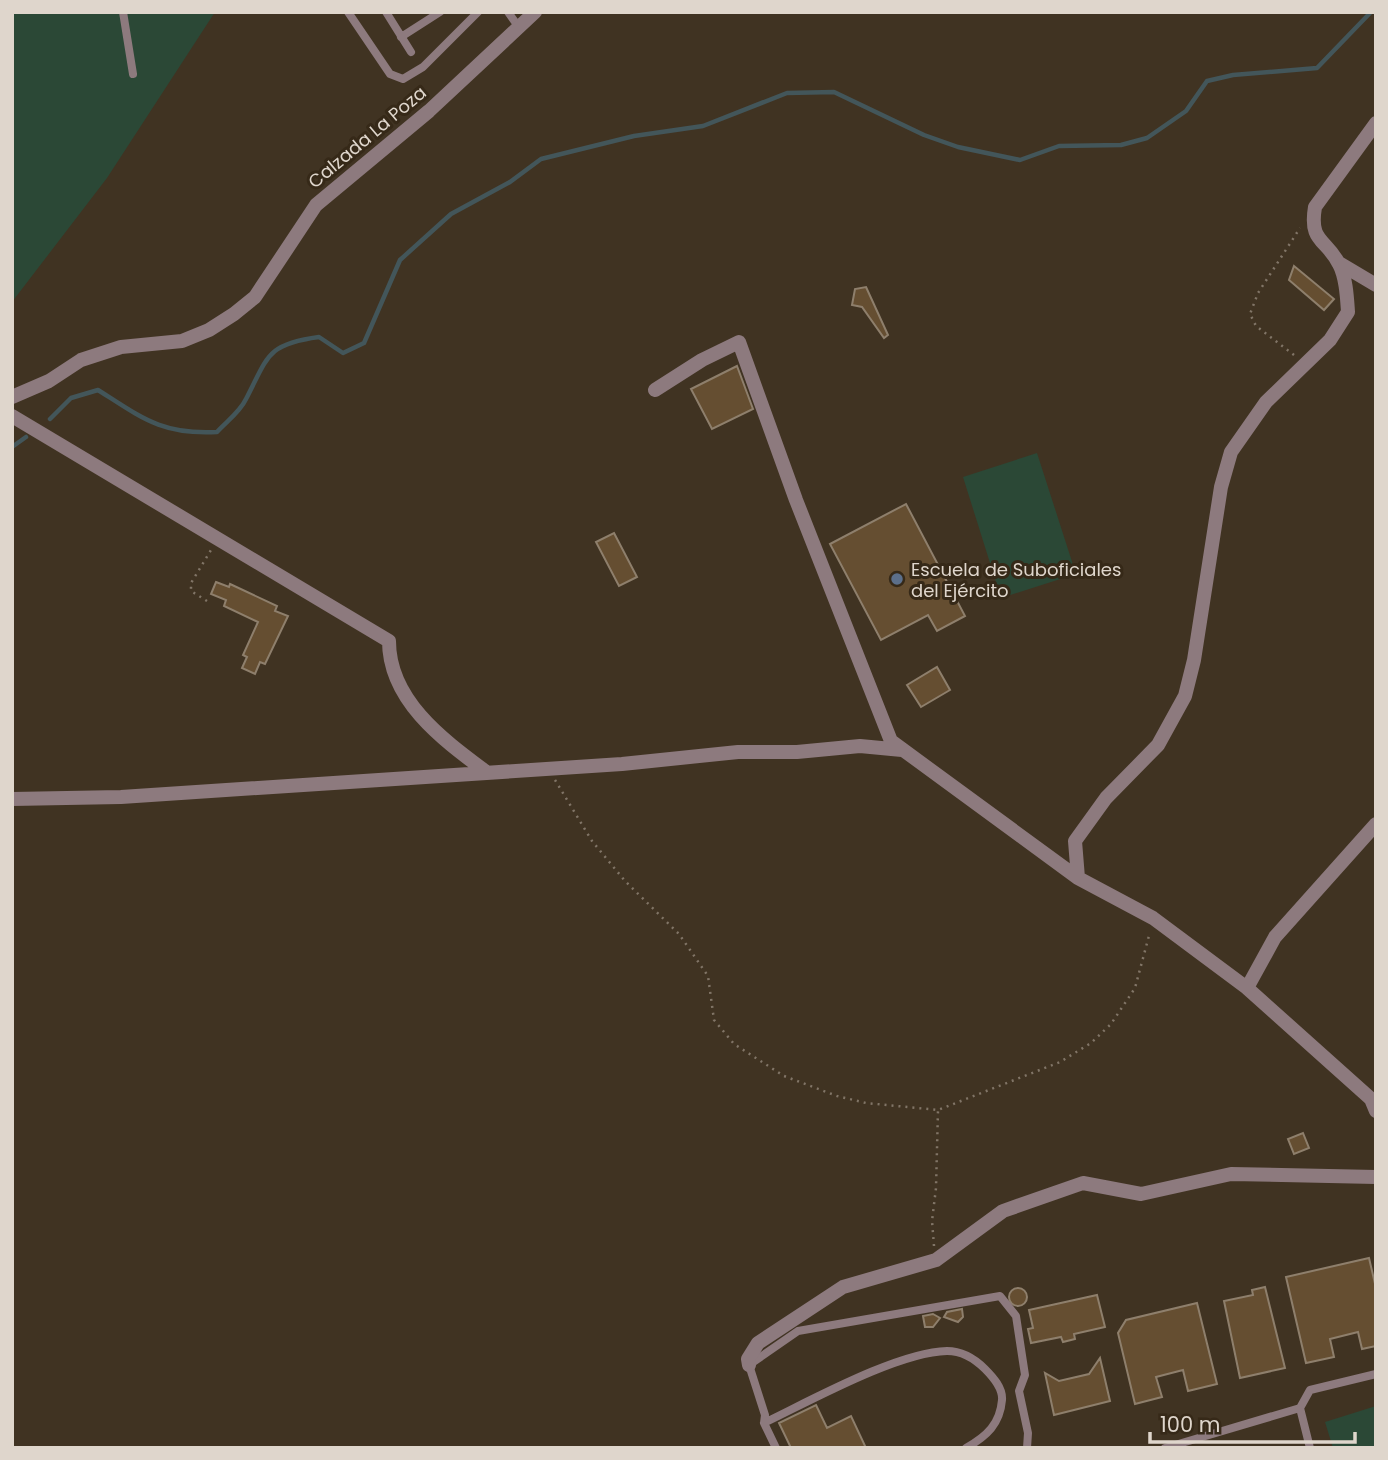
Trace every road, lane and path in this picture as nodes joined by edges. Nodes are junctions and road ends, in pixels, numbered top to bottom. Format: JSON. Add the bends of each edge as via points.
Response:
{"nodes":[{"id":1,"x":123,"y":12,"type":"edge"},
{"id":2,"x":348,"y":12,"type":"edge"},
{"id":3,"x":386,"y":12,"type":"edge"},
{"id":4,"x":440,"y":12,"type":"edge"},
{"id":5,"x":478,"y":12,"type":"edge"},
{"id":6,"x":508,"y":12,"type":"edge"},
{"id":7,"x":535,"y":12,"type":"edge"},
{"id":8,"x":518,"y":26,"type":"junction"},
{"id":9,"x":401,"y":37,"type":"junction"},
{"id":10,"x":411,"y":52,"type":"dead end"},
{"id":11,"x":133,"y":74,"type":"dead end"},
{"id":12,"x":1376,"y":123,"type":"edge"},
{"id":13,"x":1313,"y":219,"type":"junction"},
{"id":14,"x":1339,"y":263,"type":"junction"},
{"id":15,"x":1376,"y":285,"type":"edge"},
{"id":16,"x":1305,"y":364,"type":"junction"},
{"id":17,"x":655,"y":390,"type":"dead end"},
{"id":18,"x":12,"y":397,"type":"edge"},
{"id":19,"x":12,"y":416,"type":"edge"},
{"id":20,"x":218,"y":538,"type":"junction"},
{"id":21,"x":206,"y":601,"type":"dead end"},
{"id":22,"x":904,"y":750,"type":"junction"},
{"id":23,"x":548,"y":769,"type":"junction"},
{"id":24,"x":485,"y":771,"type":"junction"},
{"id":25,"x":12,"y":799,"type":"edge"},
{"id":26,"x":1376,"y":824,"type":"edge"},
{"id":27,"x":1077,"y":878,"type":"junction"},
{"id":28,"x":1153,"y":918,"type":"junction"},
{"id":29,"x":1248,"y":988,"type":"junction"},
{"id":30,"x":938,"y":1110,"type":"junction"},
{"id":31,"x":1376,"y":1111,"type":"edge"},
{"id":32,"x":1376,"y":1177,"type":"edge"},
{"id":33,"x":936,"y":1260,"type":"junction"},
{"id":34,"x":749,"y":1365,"type":"junction"},
{"id":35,"x":1376,"y":1374,"type":"edge"},
{"id":36,"x":1019,"y":1391,"type":"junction"},
{"id":37,"x":1003,"y":1393,"type":"junction"},
{"id":38,"x":1300,"y":1408,"type":"junction"},
{"id":39,"x":764,"y":1423,"type":"junction"},
{"id":40,"x":776,"y":1448,"type":"edge"},
{"id":41,"x":966,"y":1448,"type":"edge"},
{"id":42,"x":1027,"y":1448,"type":"edge"},
{"id":43,"x":1165,"y":1448,"type":"edge"},
{"id":44,"x":1310,"y":1448,"type":"edge"}],
"edges":[{"from":1,"to":11,"type":"lane"},
{"from":2,"to":5,"type":"lane","via":[[390,74],[403,79],[422,67]]},
{"from":3,"to":9,"type":"lane"},
{"from":4,"to":9,"type":"lane"},
{"from":6,"to":8,"type":"lane"},
{"from":7,"to":8,"type":"street","name":"Calzada La Poza"},
{"from":8,"to":18,"type":"street","name":"Calzada La Poza","via":[[429,111],[316,205],[255,297],[234,314],[182,341],[121,347],[81,360],[50,381]]},
{"from":9,"to":10,"type":"lane"},
{"from":12,"to":13,"type":"street","via":[[1315,207]]},
{"from":13,"to":14,"type":"street","via":[[1317,239]]},
{"from":13,"to":16,"type":"path","via":[[1296,231],[1250,314],[1256,326]]},
{"from":14,"to":15,"type":"street"},
{"from":14,"to":16,"type":"street","via":[[1348,312],[1330,340]]},
{"from":16,"to":27,"type":"street","via":[[1266,402],[1231,452],[1185,696],[1158,745],[1106,798],[1075,841]]},
{"from":17,"to":22,"type":"street","via":[[739,342],[891,740]]},
{"from":19,"to":20,"type":"street"},
{"from":20,"to":21,"type":"path","via":[[191,583],[191,591]]},
{"from":20,"to":24,"type":"street","via":[[389,641],[389,660],[421,719]]},
{"from":22,"to":23,"type":"street","via":[[860,746],[738,752]]},
{"from":22,"to":27,"type":"street"},
{"from":23,"to":24,"type":"street"},
{"from":23,"to":30,"type":"path","via":[[592,841],[679,934],[708,976],[714,1020],[734,1044],[784,1076],[836,1096]]},
{"from":24,"to":25,"type":"street","via":[[121,797]]},
{"from":26,"to":29,"type":"street","via":[[1275,937]]},
{"from":27,"to":28,"type":"street"},
{"from":28,"to":29,"type":"street"},
{"from":28,"to":30,"type":"path","via":[[1135,988],[1111,1024],[1091,1043],[1060,1062]]},
{"from":29,"to":31,"type":"street","via":[[1370,1099]]},
{"from":30,"to":33,"type":"path","via":[[932,1221]]},
{"from":32,"to":33,"type":"street","via":[[1231,1174],[1141,1194],[1083,1183],[1003,1211]]},
{"from":33,"to":34,"type":"street","via":[[843,1287],[758,1343]]},
{"from":34,"to":36,"type":"lane","via":[[798,1331],[1000,1296],[1016,1316],[1025,1375]]},
{"from":34,"to":39,"type":"lane"},
{"from":35,"to":38,"type":"lane","via":[[1310,1390]]},
{"from":36,"to":37,"type":"lane"},
{"from":36,"to":42,"type":"lane"},
{"from":37,"to":39,"type":"lane","via":[[973,1357],[948,1351],[861,1377]]},
{"from":37,"to":41,"type":"lane","via":[[1001,1417],[985,1437]]},
{"from":38,"to":43,"type":"lane"},
{"from":38,"to":44,"type":"lane"},
{"from":39,"to":40,"type":"lane"}]}
